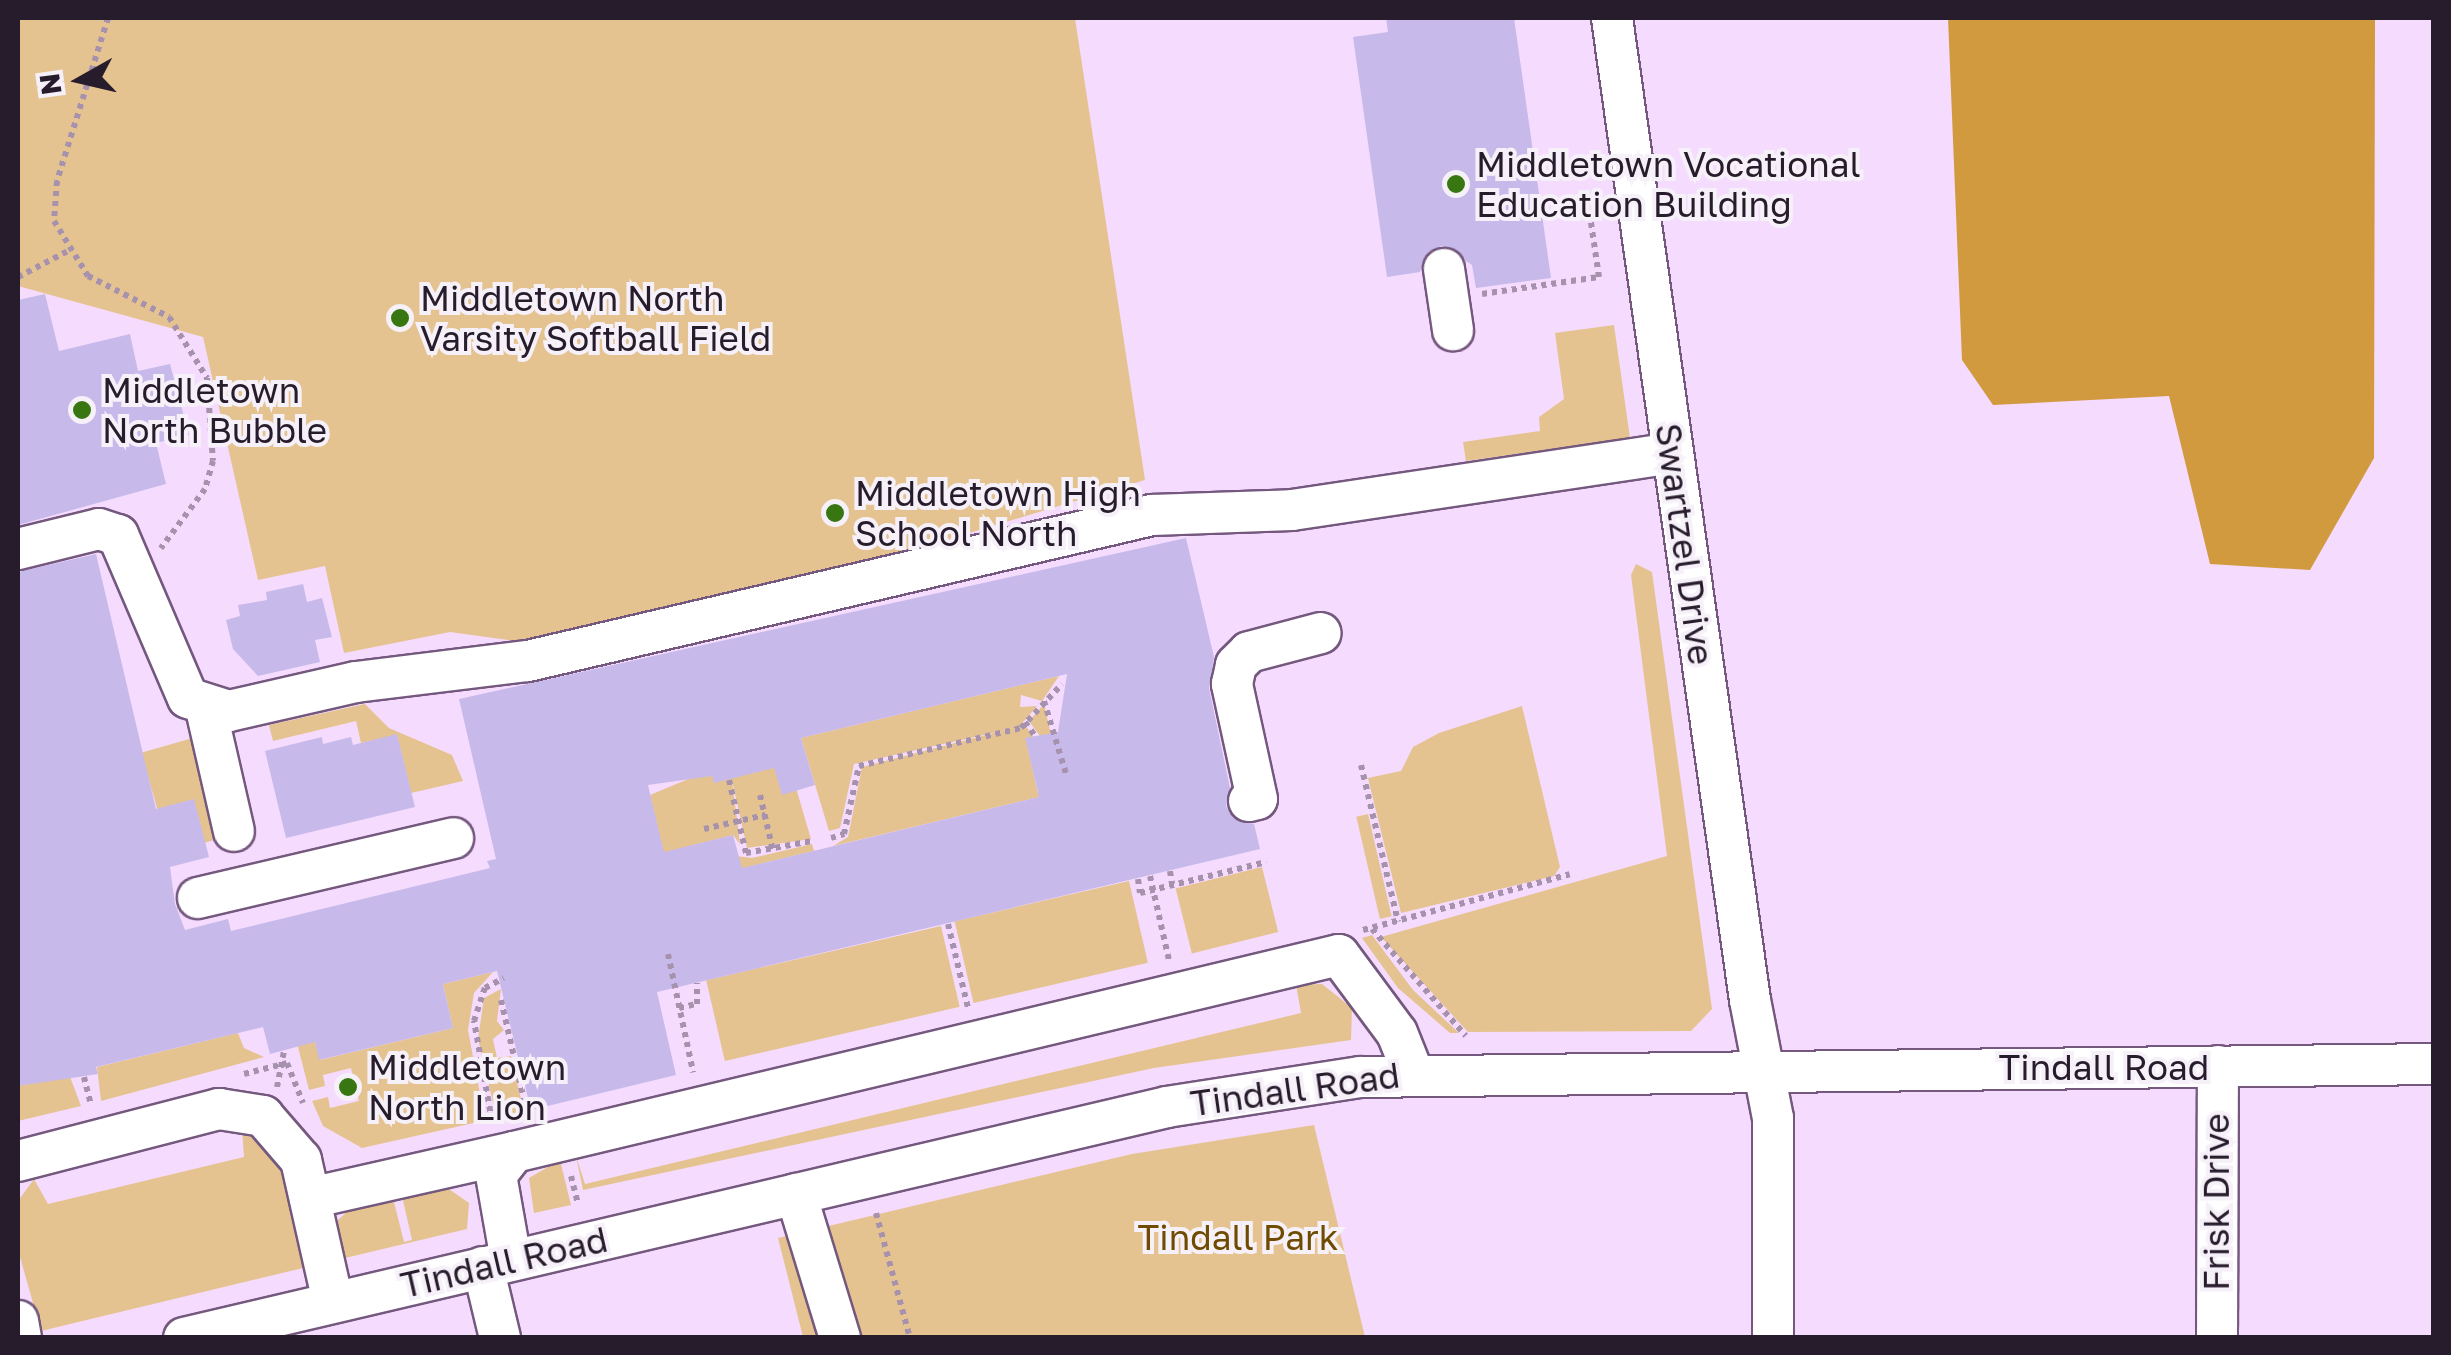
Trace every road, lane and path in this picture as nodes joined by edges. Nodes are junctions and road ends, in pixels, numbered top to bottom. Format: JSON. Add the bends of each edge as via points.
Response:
{"nodes":[{"id":1,"x":108,"y":18,"type":"edge"},
{"id":2,"x":1612,"y":18,"type":"edge"},
{"id":3,"x":1604,"y":214,"type":"dead end"},
{"id":4,"x":68,"y":251,"type":"junction"},
{"id":5,"x":18,"y":277,"type":"edge"},
{"id":6,"x":1456,"y":298,"type":"dead end"},
{"id":7,"x":1672,"y":453,"type":"junction"},
{"id":8,"x":18,"y":549,"type":"edge"},
{"id":9,"x":138,"y":576,"type":"junction"},
{"id":10,"x":1321,"y":633,"type":"dead end"},
{"id":11,"x":1062,"y":684,"type":"dead end"},
{"id":12,"x":1044,"y":701,"type":"junction"},
{"id":13,"x":206,"y":709,"type":"junction"},
{"id":14,"x":1026,"y":722,"type":"junction"},
{"id":15,"x":1036,"y":736,"type":"dead end"},
{"id":16,"x":1361,"y":765,"type":"dead end"},
{"id":17,"x":1067,"y":777,"type":"dead end"},
{"id":18,"x":729,"y":780,"type":"dead end"},
{"id":19,"x":760,"y":795,"type":"dead end"},
{"id":20,"x":1248,"y":801,"type":"dead end"},
{"id":21,"x":765,"y":815,"type":"junction"},
{"id":22,"x":738,"y":821,"type":"junction"},
{"id":23,"x":704,"y":829,"type":"dead end"},
{"id":24,"x":453,"y":838,"type":"dead end"},
{"id":25,"x":830,"y":838,"type":"dead end"},
{"id":26,"x":812,"y":842,"type":"dead end"},
{"id":27,"x":773,"y":851,"type":"junction"},
{"id":28,"x":240,"y":857,"type":"junction"},
{"id":29,"x":1266,"y":862,"type":"dead end"},
{"id":30,"x":1170,"y":871,"type":"dead end"},
{"id":31,"x":1570,"y":874,"type":"dead end"},
{"id":32,"x":1150,"y":876,"type":"dead end"},
{"id":33,"x":1138,"y":879,"type":"dead end"},
{"id":34,"x":1172,"y":884,"type":"junction"},
{"id":35,"x":1153,"y":889,"type":"junction"},
{"id":36,"x":198,"y":898,"type":"dead end"},
{"id":37,"x":1398,"y":922,"type":"junction"},
{"id":38,"x":948,"y":924,"type":"dead end"},
{"id":39,"x":1372,"y":928,"type":"junction"},
{"id":40,"x":1348,"y":942,"type":"junction"},
{"id":41,"x":668,"y":954,"type":"dead end"},
{"id":42,"x":1188,"y":962,"type":"dead end"},
{"id":43,"x":1171,"y":966,"type":"junction"},
{"id":44,"x":1152,"y":970,"type":"dead end"},
{"id":45,"x":504,"y":978,"type":"dead end"},
{"id":46,"x":697,"y":983,"type":"dead end"},
{"id":47,"x":501,"y":1000,"type":"dead end"},
{"id":48,"x":679,"y":1008,"type":"junction"},
{"id":49,"x":988,"y":1010,"type":"dead end"},
{"id":50,"x":969,"y":1014,"type":"junction"},
{"id":51,"x":951,"y":1018,"type":"dead end"},
{"id":52,"x":1466,"y":1036,"type":"dead end"},
{"id":53,"x":284,"y":1050,"type":"dead end"},
{"id":54,"x":287,"y":1063,"type":"junction"},
{"id":55,"x":2434,"y":1064,"type":"edge"},
{"id":56,"x":2218,"y":1066,"type":"junction"},
{"id":57,"x":1763,"y":1069,"type":"junction"},
{"id":58,"x":1413,"y":1073,"type":"junction"},
{"id":59,"x":712,"y":1074,"type":"dead end"},
{"id":60,"x":84,"y":1077,"type":"dead end"},
{"id":61,"x":694,"y":1078,"type":"junction"},
{"id":62,"x":677,"y":1083,"type":"dead end"},
{"id":63,"x":247,"y":1084,"type":"dead end"},
{"id":64,"x":261,"y":1088,"type":"dead end"},
{"id":65,"x":274,"y":1094,"type":"junction"},
{"id":66,"x":109,"y":1107,"type":"dead end"},
{"id":67,"x":92,"y":1111,"type":"junction"},
{"id":68,"x":74,"y":1115,"type":"dead end"},
{"id":69,"x":542,"y":1116,"type":"dead end"},
{"id":70,"x":475,"y":1132,"type":"dead end"},
{"id":71,"x":512,"y":1133,"type":"junction"},
{"id":72,"x":568,"y":1158,"type":"dead end"},
{"id":73,"x":18,"y":1161,"type":"edge"},
{"id":74,"x":796,"y":1194,"type":"junction"},
{"id":75,"x":310,"y":1198,"type":"junction"},
{"id":76,"x":578,"y":1204,"type":"dead end"},
{"id":77,"x":875,"y":1211,"type":"dead end"},
{"id":78,"x":497,"y":1263,"type":"junction"},
{"id":79,"x":333,"y":1302,"type":"junction"},
{"id":80,"x":18,"y":1321,"type":"edge"},
{"id":81,"x":22,"y":1338,"type":"edge"},
{"id":82,"x":184,"y":1338,"type":"edge"},
{"id":83,"x":500,"y":1338,"type":"edge"},
{"id":84,"x":840,"y":1338,"type":"edge"},
{"id":85,"x":910,"y":1338,"type":"edge"},
{"id":86,"x":1773,"y":1338,"type":"edge"},
{"id":87,"x":2217,"y":1338,"type":"edge"}],
"edges":[{"from":1,"to":4,"type":"path","via":[[57,182],[54,222]]},
{"from":2,"to":7,"type":"street","name":"Swartzel Drive"},
{"from":3,"to":6,"type":"path","via":[[1590,216],[1599,277]]},
{"from":4,"to":5,"type":"path"},
{"from":4,"to":9,"type":"path","via":[[107,289],[169,316],[200,357],[211,394],[216,436],[206,489]]},
{"from":7,"to":13,"type":"street","via":[[1292,510],[1152,515],[528,661]]},
{"from":7,"to":57,"type":"street","name":"Swartzel Drive"},
{"from":8,"to":9,"type":"street","via":[[105,530],[123,541]]},
{"from":9,"to":13,"type":"street","via":[[184,690]]},
{"from":10,"to":20,"type":"street","via":[[1249,652],[1236,664],[1232,684],[1257,799]]},
{"from":11,"to":12,"type":"path"},
{"from":12,"to":14,"type":"path"},
{"from":12,"to":17,"type":"path"},
{"from":13,"to":28,"type":"street"},
{"from":14,"to":15,"type":"path"},
{"from":14,"to":25,"type":"path","via":[[859,766],[844,834]]},
{"from":16,"to":37,"type":"path"},
{"from":18,"to":22,"type":"path"},
{"from":19,"to":21,"type":"path"},
{"from":21,"to":22,"type":"path"},
{"from":21,"to":27,"type":"path"},
{"from":22,"to":23,"type":"path"},
{"from":22,"to":27,"type":"path","via":[[741,850]]},
{"from":24,"to":28,"type":"street"},
{"from":26,"to":27,"type":"path"},
{"from":28,"to":36,"type":"street"},
{"from":29,"to":34,"type":"path"},
{"from":30,"to":34,"type":"path"},
{"from":31,"to":37,"type":"path"},
{"from":32,"to":35,"type":"path"},
{"from":33,"to":35,"type":"path","via":[[1140,892]]},
{"from":34,"to":35,"type":"path"},
{"from":35,"to":43,"type":"path"},
{"from":37,"to":39,"type":"path"},
{"from":38,"to":50,"type":"path"},
{"from":39,"to":40,"type":"path"},
{"from":39,"to":52,"type":"path"},
{"from":40,"to":58,"type":"street"},
{"from":40,"to":71,"type":"street"},
{"from":41,"to":48,"type":"path"},
{"from":42,"to":43,"type":"path"},
{"from":43,"to":44,"type":"path"},
{"from":45,"to":71,"type":"path","via":[[485,988],[474,1021]]},
{"from":46,"to":48,"type":"path","via":[[697,1004]]},
{"from":47,"to":71,"type":"path"},
{"from":48,"to":61,"type":"path"},
{"from":49,"to":50,"type":"path"},
{"from":50,"to":51,"type":"path"},
{"from":53,"to":54,"type":"path"},
{"from":54,"to":63,"type":"path","via":[[229,1080]]},
{"from":54,"to":65,"type":"path"},
{"from":54,"to":65,"type":"path","via":[[304,1112]]},
{"from":55,"to":56,"type":"street","name":"Tindall Road"},
{"from":56,"to":57,"type":"street","name":"Tindall Road"},
{"from":56,"to":87,"type":"street","name":"Frisk Drive"},
{"from":57,"to":58,"type":"street","name":"Tindall Road"},
{"from":57,"to":86,"type":"street","name":"Swartzel Drive","via":[[1774,1118]]},
{"from":58,"to":74,"type":"street","name":"Tindall Road","via":[[1167,1106]]},
{"from":59,"to":61,"type":"path"},
{"from":60,"to":67,"type":"path"},
{"from":61,"to":62,"type":"path"},
{"from":64,"to":65,"type":"path"},
{"from":66,"to":67,"type":"path"},
{"from":67,"to":68,"type":"path"},
{"from":69,"to":71,"type":"path"},
{"from":70,"to":71,"type":"path"},
{"from":71,"to":75,"type":"street"},
{"from":71,"to":78,"type":"street","via":[[496,1186]]},
{"from":72,"to":76,"type":"path"},
{"from":73,"to":75,"type":"street","via":[[239,1108],[282,1130]]},
{"from":74,"to":78,"type":"street","name":"Tindall Road"},
{"from":74,"to":84,"type":"street"},
{"from":75,"to":79,"type":"street"},
{"from":77,"to":85,"type":"path"},
{"from":78,"to":79,"type":"street","name":"Tindall Road"},
{"from":78,"to":83,"type":"street"},
{"from":79,"to":82,"type":"street","name":"Tindall Road"},
{"from":80,"to":81,"type":"street"}]}
